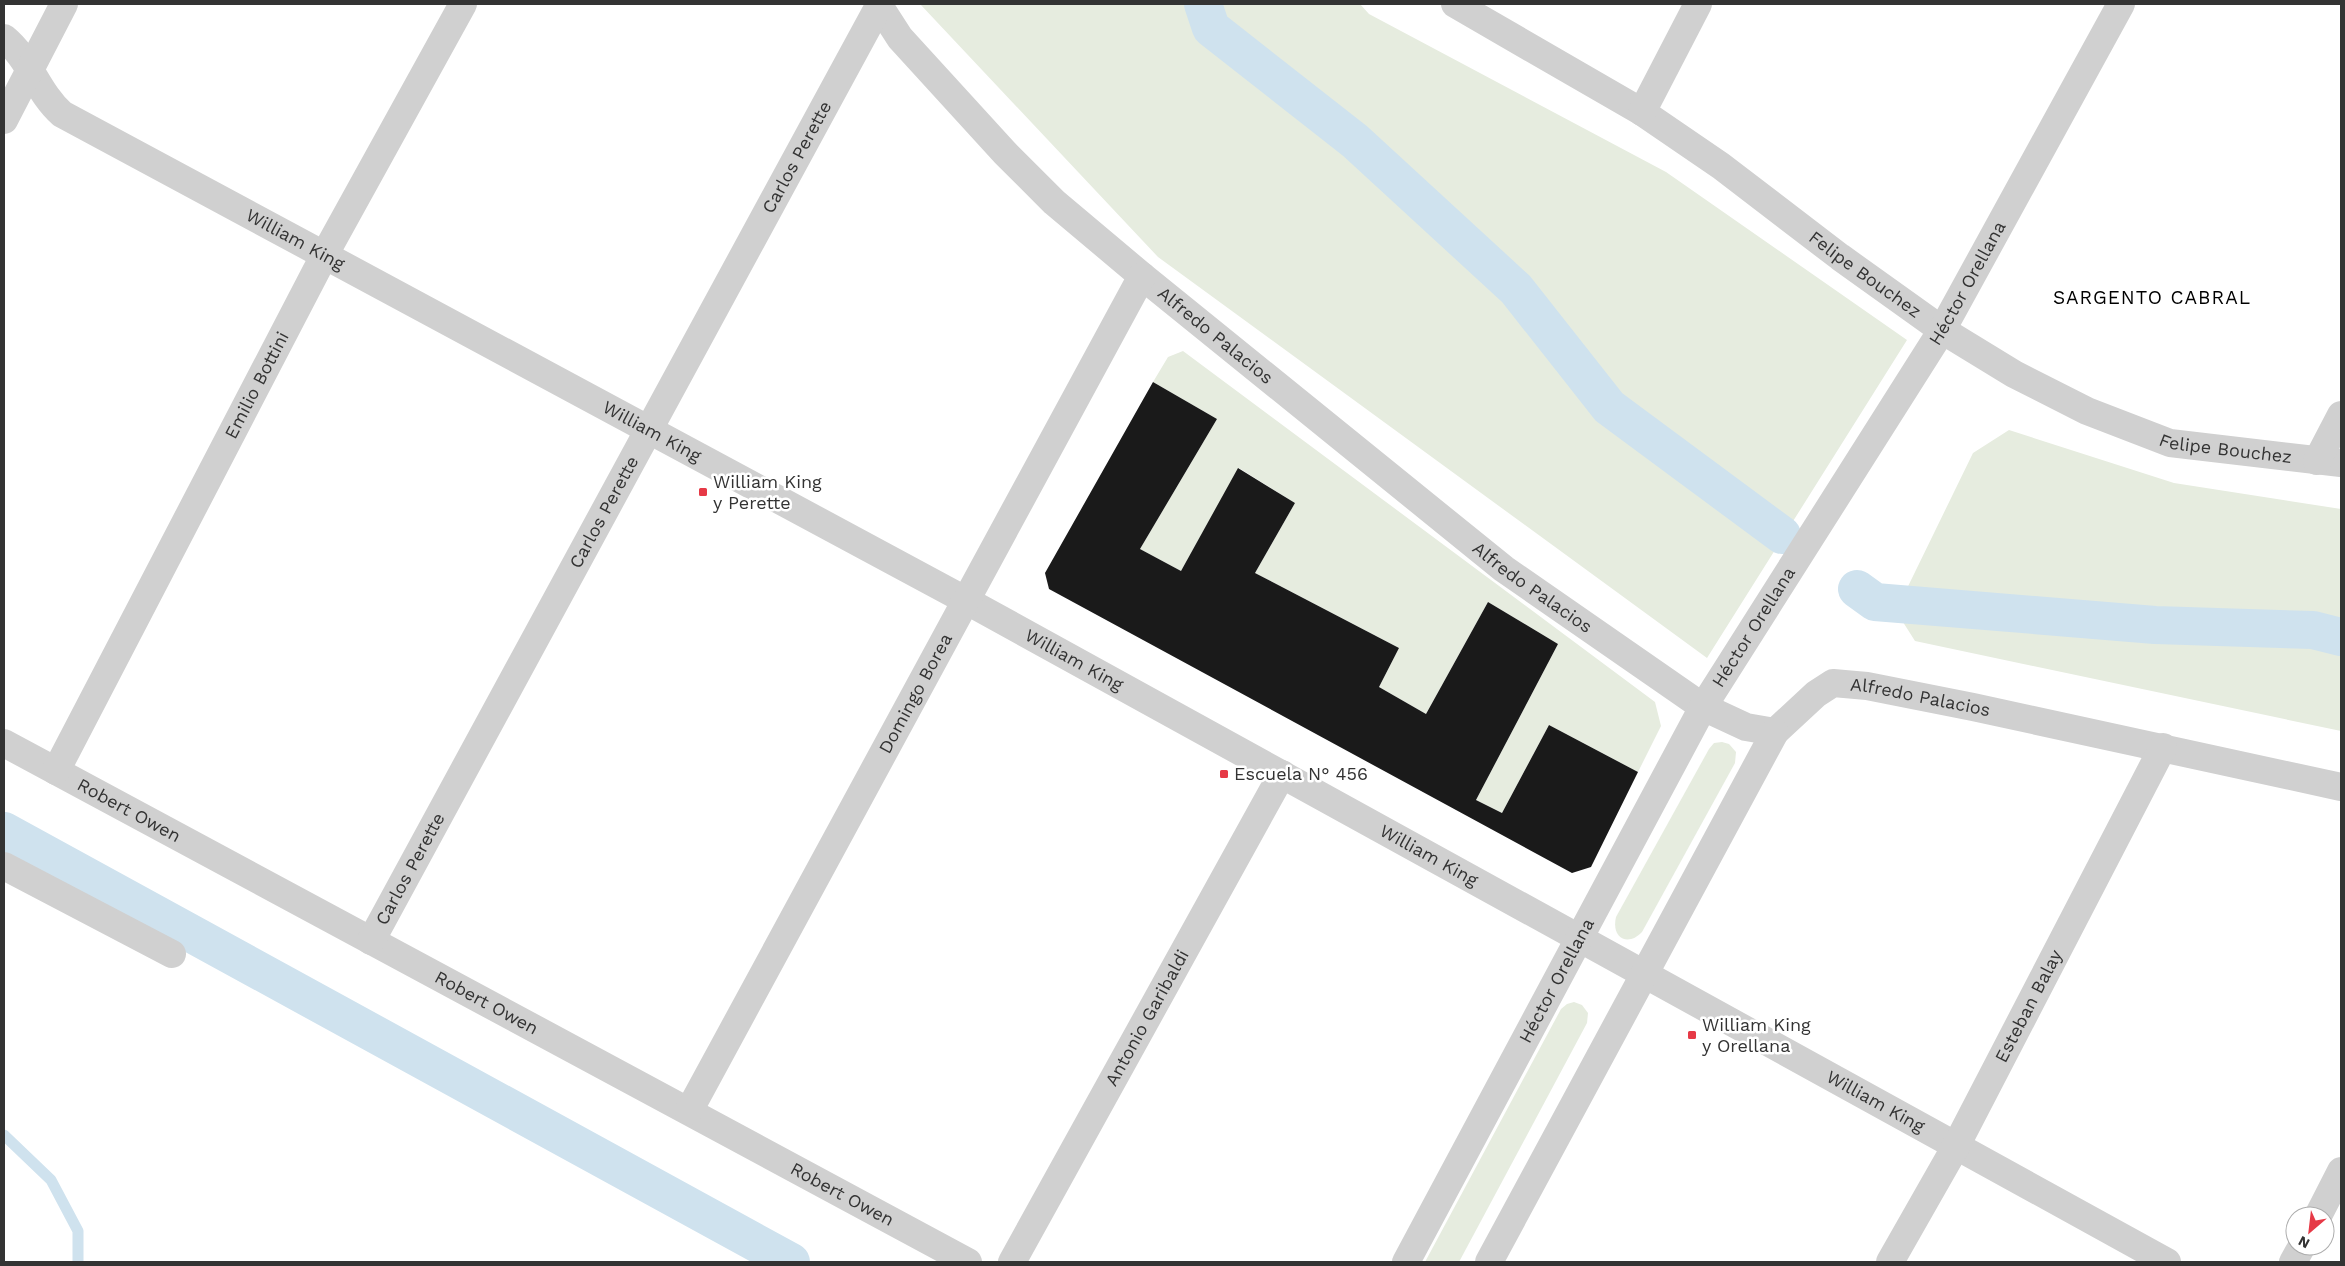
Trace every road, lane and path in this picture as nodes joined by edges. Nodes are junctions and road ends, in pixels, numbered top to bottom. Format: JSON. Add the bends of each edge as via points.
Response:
{"nodes":[{"id":1,"x":64,"y":4,"type":"edge"},
{"id":2,"x":463,"y":4,"type":"edge"},
{"id":3,"x":1455,"y":4,"type":"edge"},
{"id":4,"x":1698,"y":4,"type":"edge"},
{"id":5,"x":2120,"y":4,"type":"edge"},
{"id":6,"x":878,"y":5,"type":"edge"},
{"id":7,"x":4,"y":38,"type":"edge"},
{"id":8,"x":30,"y":68,"type":"junction"},
{"id":9,"x":1642,"y":112,"type":"junction"},
{"id":10,"x":4,"y":120,"type":"edge"},
{"id":11,"x":325,"y":254,"type":"junction"},
{"id":12,"x":1142,"y":276,"type":"junction"},
{"id":13,"x":1942,"y":330,"type":"junction"},
{"id":14,"x":2341,"y":415,"type":"edge"},
{"id":15,"x":650,"y":429,"type":"junction"},
{"id":16,"x":2329,"y":462,"type":"edge"},
{"id":17,"x":967,"y":600,"type":"junction"},
{"id":18,"x":1703,"y":707,"type":"junction"},
{"id":19,"x":1775,"y":732,"type":"junction"},
{"id":20,"x":4,"y":742,"type":"edge"},
{"id":21,"x":2163,"y":748,"type":"junction"},
{"id":22,"x":56,"y":771,"type":"junction"},
{"id":23,"x":1282,"y":774,"type":"junction"},
{"id":24,"x":2341,"y":787,"type":"edge"},
{"id":25,"x":4,"y":866,"type":"edge"},
{"id":26,"x":1580,"y":938,"type":"junction"},
{"id":27,"x":371,"y":940,"type":"junction"},
{"id":28,"x":172,"y":954,"type":"dead end"},
{"id":29,"x":1644,"y":975,"type":"junction"},
{"id":30,"x":689,"y":1111,"type":"junction"},
{"id":31,"x":1956,"y":1146,"type":"junction"},
{"id":32,"x":2341,"y":1171,"type":"edge"},
{"id":33,"x":2323,"y":1206,"type":"edge"},
{"id":34,"x":968,"y":1262,"type":"edge"},
{"id":35,"x":1012,"y":1262,"type":"edge"},
{"id":36,"x":1406,"y":1262,"type":"edge"},
{"id":37,"x":1488,"y":1262,"type":"edge"},
{"id":38,"x":1890,"y":1262,"type":"edge"},
{"id":39,"x":2167,"y":1262,"type":"edge"}],
"edges":[{"from":1,"to":8,"type":"street"},
{"from":2,"to":11,"type":"street","name":"Emilio Bottini"},
{"from":3,"to":9,"type":"street","name":"Felipe Bouchez"},
{"from":4,"to":9,"type":"street"},
{"from":5,"to":13,"type":"street","name":"Héctor Orellana"},
{"from":6,"to":12,"type":"street","name":"Alfredo Palacios","via":[[900,38],[1005,154],[1054,202]]},
{"from":6,"to":15,"type":"street","name":"Carlos Perette"},
{"from":7,"to":8,"type":"street","name":"William King"},
{"from":8,"to":10,"type":"street"},
{"from":8,"to":11,"type":"street","name":"William King","via":[[48,102],[62,114]]},
{"from":9,"to":13,"type":"street","name":"Felipe Bouchez","via":[[1721,166]]},
{"from":11,"to":15,"type":"street","name":"William King"},
{"from":11,"to":22,"type":"street","name":"Emilio Bottini"},
{"from":12,"to":17,"type":"street","name":"Domingo Borea"},
{"from":12,"to":18,"type":"street","name":"Alfredo Palacios","via":[[1504,569]]},
{"from":13,"to":16,"type":"street","name":"Felipe Bouchez","via":[[2014,374],[2087,411],[2170,443]]},
{"from":13,"to":18,"type":"street","name":"Héctor Orellana"},
{"from":14,"to":16,"type":"street"},
{"from":15,"to":17,"type":"street","name":"William King"},
{"from":15,"to":27,"type":"street","name":"Carlos Perette"},
{"from":17,"to":23,"type":"street","name":"William King"},
{"from":17,"to":30,"type":"street","name":"Domingo Borea"},
{"from":18,"to":19,"type":"street","name":"Alfredo Palacios","via":[[1746,727]]},
{"from":18,"to":26,"type":"street","name":"Héctor Orellana"},
{"from":19,"to":21,"type":"street","name":"Alfredo Palacios","via":[[1816,694],[1833,683],[1867,686]]},
{"from":19,"to":29,"type":"street"},
{"from":20,"to":22,"type":"street","name":"Robert Owen"},
{"from":21,"to":24,"type":"street","name":"Alfredo Palacios"},
{"from":21,"to":31,"type":"street","name":"Esteban Balay"},
{"from":22,"to":27,"type":"street","name":"Robert Owen"},
{"from":23,"to":26,"type":"street","name":"William King"},
{"from":23,"to":35,"type":"street","name":"Antonio Garibaldi"},
{"from":25,"to":28,"type":"street"},
{"from":26,"to":29,"type":"street","name":"William King"},
{"from":26,"to":36,"type":"street","name":"Héctor Orellana"},
{"from":27,"to":30,"type":"street","name":"Robert Owen"},
{"from":29,"to":31,"type":"street","name":"William King"},
{"from":29,"to":37,"type":"street"},
{"from":30,"to":34,"type":"street","name":"Robert Owen"},
{"from":31,"to":38,"type":"street","name":"Esteban Balay"},
{"from":31,"to":39,"type":"street","name":"William King"},
{"from":32,"to":33,"type":"street"}]}
